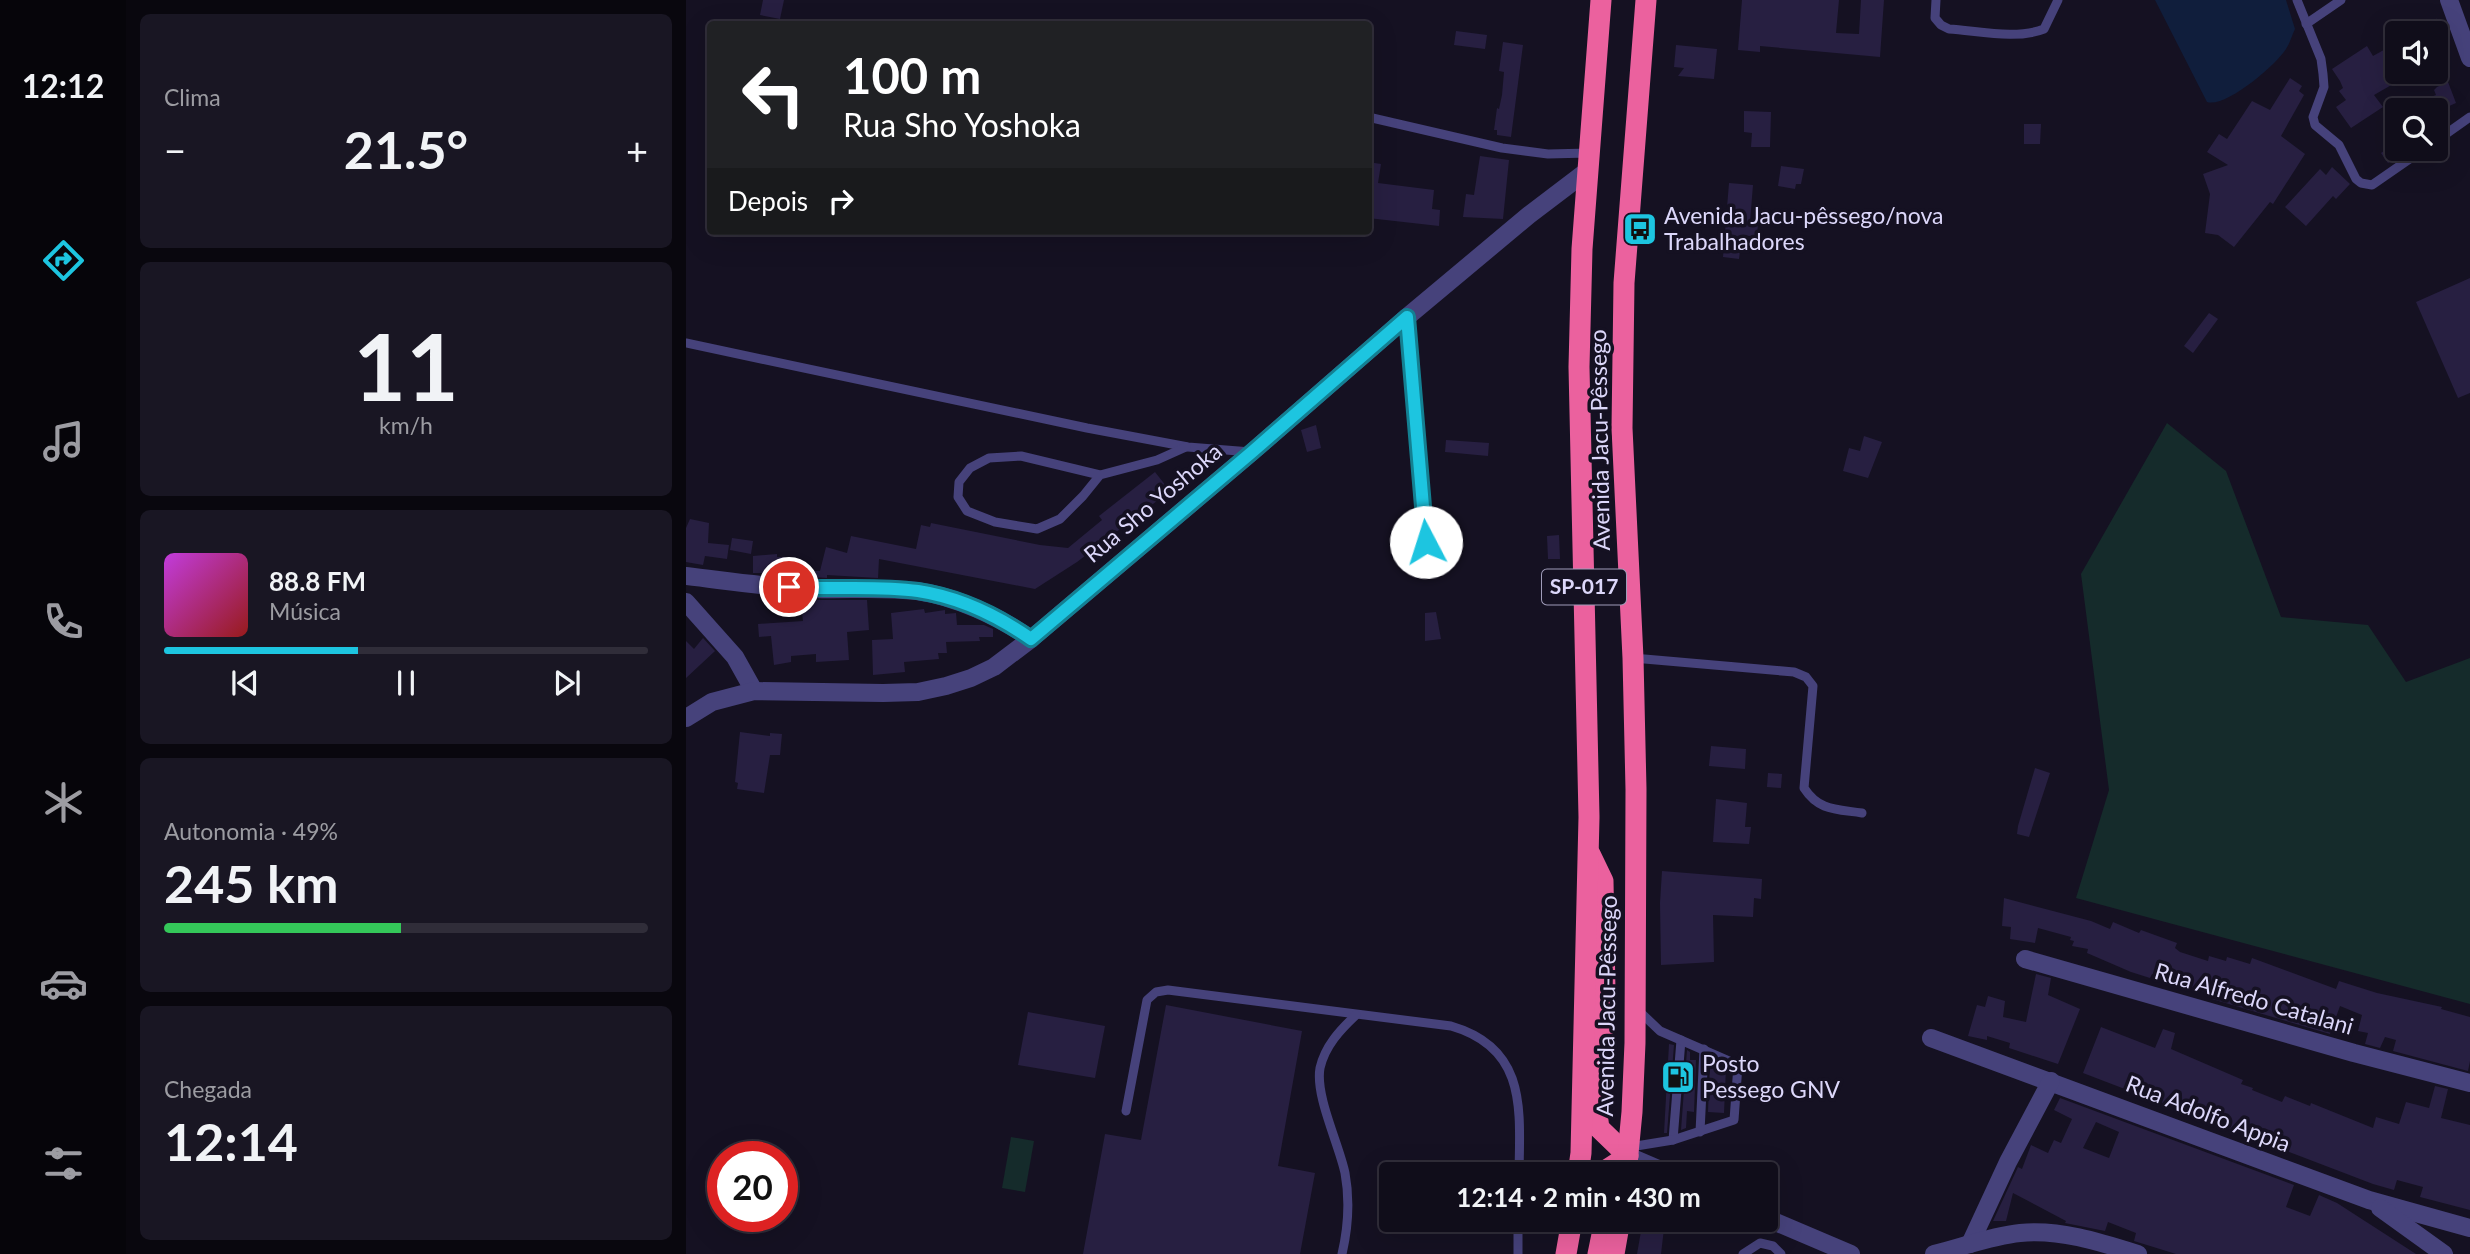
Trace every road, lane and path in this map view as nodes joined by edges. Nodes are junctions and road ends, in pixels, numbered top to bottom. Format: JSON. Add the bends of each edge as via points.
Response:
{"nodes":[{"id":1,"x":1601,"y":0,"type":"edge"},
{"id":2,"x":1646,"y":0,"type":"edge"},
{"id":3,"x":1936,"y":0,"type":"edge"},
{"id":4,"x":2058,"y":0,"type":"edge"},
{"id":5,"x":2297,"y":0,"type":"edge"},
{"id":6,"x":2341,"y":0,"type":"edge"},
{"id":7,"x":2449,"y":0,"type":"edge"},
{"id":8,"x":2306,"y":24,"type":"junction"},
{"id":9,"x":2470,"y":58,"type":"edge"},
{"id":10,"x":2470,"y":117,"type":"edge"},
{"id":11,"x":1372,"y":118,"type":"edge"},
{"id":12,"x":2448,"y":133,"type":"edge"},
{"id":13,"x":2407,"y":161,"type":"edge"},
{"id":14,"x":1588,"y":162,"type":"junction"},
{"id":15,"x":1407,"y":317,"type":"junction"},
{"id":16,"x":686,"y":343,"type":"edge"},
{"id":17,"x":1188,"y":447,"type":"junction"},
{"id":18,"x":1252,"y":452,"type":"junction"},
{"id":19,"x":1100,"y":475,"type":"junction"},
{"id":20,"x":1426,"y":542,"type":"dead end"},
{"id":21,"x":686,"y":576,"type":"edge"},
{"id":22,"x":686,"y":602,"type":"edge"},
{"id":23,"x":1031,"y":639,"type":"junction"},
{"id":24,"x":1633,"y":657,"type":"junction"},
{"id":25,"x":754,"y":691,"type":"junction"},
{"id":26,"x":686,"y":718,"type":"edge"},
{"id":27,"x":1862,"y":813,"type":"dead end"},
{"id":28,"x":1588,"y":849,"type":"junction"},
{"id":29,"x":1604,"y":938,"type":"junction"},
{"id":30,"x":2025,"y":960,"type":"dead end"},
{"id":31,"x":1635,"y":1007,"type":"junction"},
{"id":32,"x":1356,"y":1015,"type":"junction"},
{"id":33,"x":1931,"y":1038,"type":"dead end"},
{"id":34,"x":1681,"y":1040,"type":"junction"},
{"id":35,"x":1704,"y":1049,"type":"junction"},
{"id":36,"x":2051,"y":1081,"type":"junction"},
{"id":37,"x":2470,"y":1083,"type":"edge"},
{"id":38,"x":1126,"y":1111,"type":"dead end"},
{"id":39,"x":1632,"y":1112,"type":"junction"},
{"id":40,"x":1700,"y":1132,"type":"junction"},
{"id":41,"x":1673,"y":1140,"type":"junction"},
{"id":42,"x":1628,"y":1159,"type":"edge"},
{"id":43,"x":1518,"y":1162,"type":"edge"},
{"id":44,"x":1580,"y":1162,"type":"edge"},
{"id":45,"x":2369,"y":1200,"type":"junction"},
{"id":46,"x":1778,"y":1223,"type":"edge"},
{"id":47,"x":2470,"y":1228,"type":"edge"},
{"id":48,"x":1518,"y":1232,"type":"edge"},
{"id":49,"x":1570,"y":1232,"type":"edge"},
{"id":50,"x":1603,"y":1232,"type":"edge"},
{"id":51,"x":1618,"y":1232,"type":"edge"},
{"id":52,"x":1970,"y":1244,"type":"junction"},
{"id":53,"x":1342,"y":1254,"type":"edge"},
{"id":54,"x":1518,"y":1254,"type":"edge"},
{"id":55,"x":1566,"y":1254,"type":"edge"},
{"id":56,"x":1598,"y":1254,"type":"edge"},
{"id":57,"x":1614,"y":1254,"type":"edge"},
{"id":58,"x":1743,"y":1254,"type":"edge"},
{"id":59,"x":1781,"y":1254,"type":"edge"},
{"id":60,"x":1851,"y":1254,"type":"edge"},
{"id":61,"x":1934,"y":1254,"type":"edge"},
{"id":62,"x":2138,"y":1254,"type":"edge"},
{"id":63,"x":2444,"y":1254,"type":"edge"}],
"edges":[{"from":1,"to":14,"type":"highway","name":"Avenida Jacu-Pêssego","number":"SP-017"},
{"from":2,"to":24,"type":"highway","name":"Avenida Jacu-Pêssego","number":"SP-017","via":[[1624,283],[1622,428]]},
{"from":3,"to":4,"type":"lane","via":[[1935,18],[1950,29],[2034,33],[2044,29]]},
{"from":5,"to":8,"type":"lane"},
{"from":6,"to":8,"type":"lane"},
{"from":7,"to":9,"type":"street"},
{"from":8,"to":13,"type":"lane","via":[[2323,74],[2315,125],[2339,145],[2361,184],[2372,185]]},
{"from":10,"to":12,"type":"lane"},
{"from":11,"to":14,"type":"lane","via":[[1484,145]]},
{"from":14,"to":15,"type":"street","name":"Rua Sho Yoshoka"},
{"from":14,"to":28,"type":"highway","name":"Avenida Jacu-Pêssego","number":"SP-017","via":[[1579,367]]},
{"from":15,"to":18,"type":"street","name":"Rua Sho Yoshoka"},
{"from":15,"to":20,"type":"lane"},
{"from":16,"to":17,"type":"lane"},
{"from":17,"to":18,"type":"lane"},
{"from":17,"to":19,"type":"lane"},
{"from":18,"to":23,"type":"street","name":"Rua Sho Yoshoka"},
{"from":19,"to":19,"type":"lane","via":[[1021,456],[989,458],[970,468],[959,482],[958,498],[967,512],[995,522],[1037,528],[1060,519]]},
{"from":21,"to":23,"type":"street","via":[[813,589],[918,591],[973,607]]},
{"from":22,"to":25,"type":"street","via":[[735,657]]},
{"from":23,"to":25,"type":"street","name":"Rua Sho Yoshoka","via":[[971,678],[918,692]]},
{"from":24,"to":27,"type":"lane","via":[[1794,672],[1806,677],[1814,687],[1804,788],[1812,800],[1825,807]]},
{"from":24,"to":31,"type":"highway","name":"Avenida Jacu-Pêssego","number":"SP-017"},
{"from":25,"to":26,"type":"street","name":"Rua Sho Yoshoka","via":[[712,702]]},
{"from":28,"to":29,"type":"highway","via":[[1603,881]]},
{"from":28,"to":44,"type":"highway","name":"Avenida Jacu-Pêssego","number":"SP-017"},
{"from":29,"to":39,"type":"highway","via":[[1612,968],[1608,1112],[1616,1119]]},
{"from":29,"to":42,"type":"highway","via":[[1597,1114],[1599,1128]]},
{"from":30,"to":37,"type":"street","name":"Rua Alfredo Catalani"},
{"from":31,"to":34,"type":"lane","via":[[1660,1031]]},
{"from":31,"to":39,"type":"highway","name":"Avenida Jacu-Pêssego","number":"SP-017"},
{"from":32,"to":38,"type":"lane","via":[[1156,992],[1147,1000]]},
{"from":32,"to":43,"type":"lane","via":[[1451,1026],[1469,1031],[1497,1053],[1515,1082]]},
{"from":32,"to":53,"type":"lane","via":[[1331,1041],[1320,1068],[1320,1086],[1348,1192]]},
{"from":33,"to":36,"type":"street","name":"Rua Adolfo Appia"},
{"from":34,"to":35,"type":"lane"},
{"from":34,"to":41,"type":"lane"},
{"from":35,"to":40,"type":"lane"},
{"from":35,"to":40,"type":"lane","via":[[1738,1065],[1734,1119]]},
{"from":36,"to":45,"type":"street","name":"Rua Adolfo Appia"},
{"from":36,"to":52,"type":"street"},
{"from":39,"to":42,"type":"highway","name":"Avenida Jacu-Pêssego","number":"SP-017"},
{"from":40,"to":41,"type":"lane"},
{"from":41,"to":42,"type":"lane"},
{"from":45,"to":47,"type":"street","name":"Rua Adolfo Appia"},
{"from":45,"to":63,"type":"street"},
{"from":46,"to":60,"type":"street"},
{"from":48,"to":54,"type":"lane"},
{"from":49,"to":55,"type":"highway"},
{"from":50,"to":56,"type":"highway"},
{"from":51,"to":57,"type":"highway"},
{"from":52,"to":61,"type":"street"},
{"from":52,"to":62,"type":"street","via":[[2016,1233],[2054,1233]]},
{"from":58,"to":59,"type":"lane","via":[[1760,1243]]}]}
